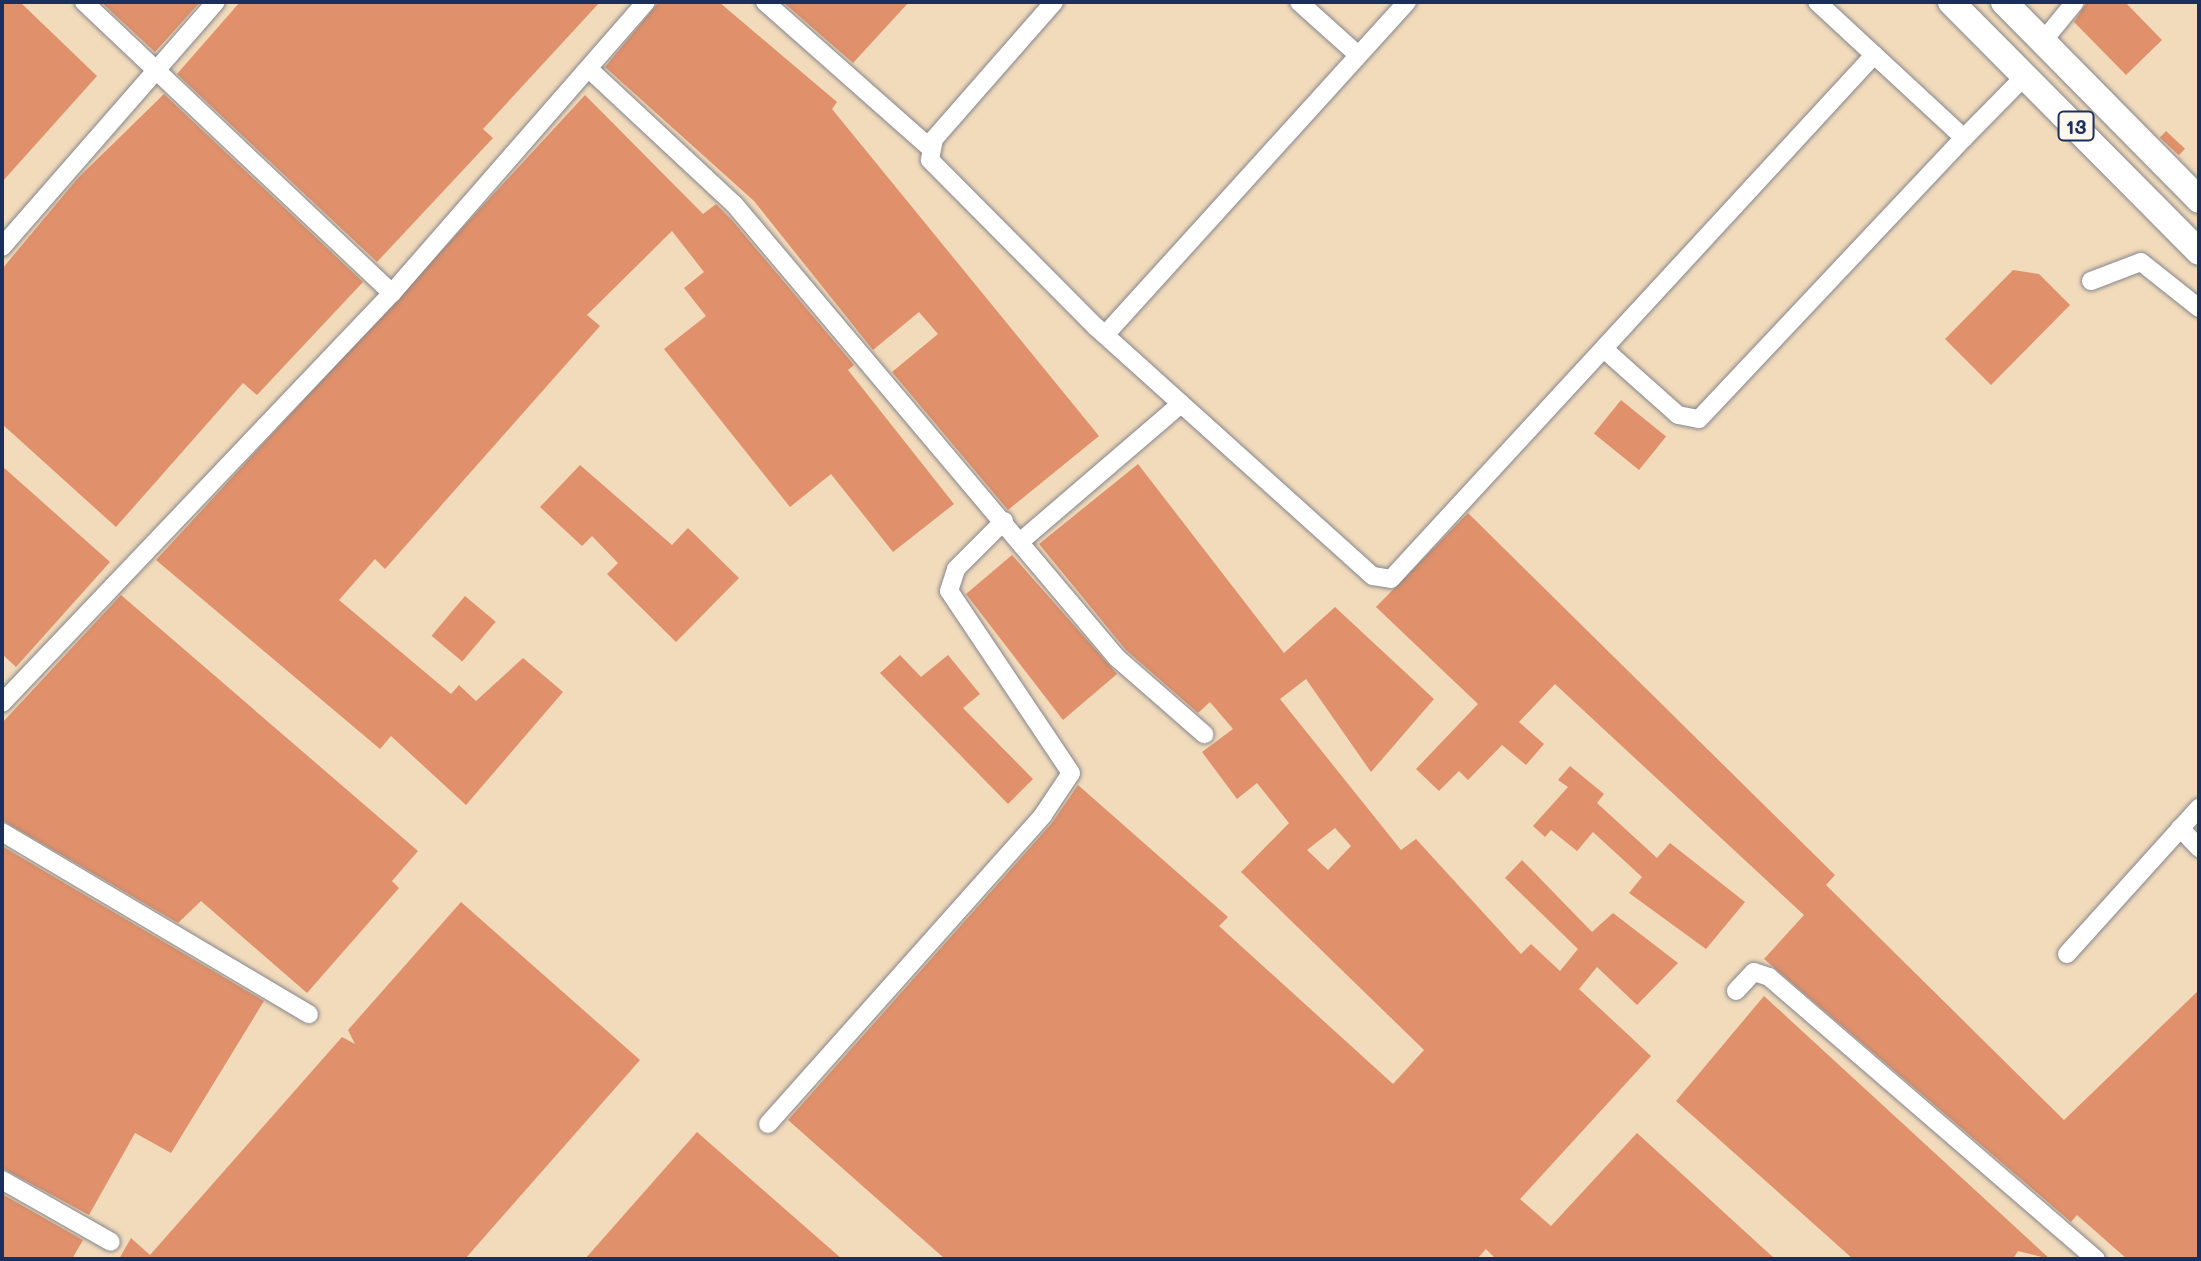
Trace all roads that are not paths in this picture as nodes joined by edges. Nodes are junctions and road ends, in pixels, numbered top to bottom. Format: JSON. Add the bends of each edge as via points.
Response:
{"nodes":[{"id":1,"x":84,"y":2,"type":"edge"},
{"id":2,"x":216,"y":2,"type":"edge"},
{"id":3,"x":646,"y":2,"type":"edge"},
{"id":4,"x":765,"y":2,"type":"edge"},
{"id":5,"x":1054,"y":2,"type":"edge"},
{"id":6,"x":1299,"y":2,"type":"edge"},
{"id":7,"x":1407,"y":2,"type":"edge"},
{"id":8,"x":1817,"y":2,"type":"edge"},
{"id":9,"x":1951,"y":2,"type":"edge"},
{"id":10,"x":2004,"y":2,"type":"edge"},
{"id":11,"x":2075,"y":2,"type":"edge"},
{"id":12,"x":2043,"y":41,"type":"junction"},
{"id":13,"x":1357,"y":54,"type":"junction"},
{"id":14,"x":1874,"y":55,"type":"junction"},
{"id":15,"x":158,"y":66,"type":"junction"},
{"id":16,"x":589,"y":69,"type":"junction"},
{"id":17,"x":2026,"y":75,"type":"junction"},
{"id":18,"x":1964,"y":138,"type":"junction"},
{"id":19,"x":929,"y":147,"type":"junction"},
{"id":20,"x":2199,"y":200,"type":"edge"},
{"id":21,"x":2,"y":247,"type":"edge"},
{"id":22,"x":2199,"y":252,"type":"edge"},
{"id":23,"x":2091,"y":281,"type":"dead end"},
{"id":24,"x":392,"y":293,"type":"junction"},
{"id":25,"x":2199,"y":308,"type":"edge"},
{"id":26,"x":1105,"y":335,"type":"junction"},
{"id":27,"x":1604,"y":349,"type":"junction"},
{"id":28,"x":1181,"y":404,"type":"junction"},
{"id":29,"x":1004,"y":521,"type":"junction"},
{"id":30,"x":1021,"y":541,"type":"junction"},
{"id":31,"x":2,"y":703,"type":"edge"},
{"id":32,"x":1204,"y":734,"type":"dead end"},
{"id":33,"x":2199,"y":808,"type":"edge"},
{"id":34,"x":2180,"y":828,"type":"junction"},
{"id":35,"x":2,"y":832,"type":"edge"},
{"id":36,"x":2199,"y":848,"type":"edge"},
{"id":37,"x":2067,"y":954,"type":"dead end"},
{"id":38,"x":1736,"y":991,"type":"dead end"},
{"id":39,"x":309,"y":1014,"type":"dead end"},
{"id":40,"x":768,"y":1124,"type":"dead end"},
{"id":41,"x":2,"y":1180,"type":"edge"},
{"id":42,"x":111,"y":1242,"type":"dead end"},
{"id":43,"x":2096,"y":1259,"type":"edge"}],
"edges":[{"from":1,"to":15,"type":"lane"},
{"from":2,"to":15,"type":"lane"},
{"from":3,"to":16,"type":"lane"},
{"from":4,"to":19,"type":"lane"},
{"from":5,"to":19,"type":"lane"},
{"from":6,"to":13,"type":"lane"},
{"from":7,"to":13,"type":"lane"},
{"from":8,"to":14,"type":"lane"},
{"from":9,"to":17,"type":"highway","number":"13"},
{"from":10,"to":12,"type":"highway","number":"13"},
{"from":11,"to":12,"type":"lane"},
{"from":12,"to":20,"type":"highway","number":"13"},
{"from":13,"to":26,"type":"lane"},
{"from":14,"to":18,"type":"lane"},
{"from":14,"to":27,"type":"lane"},
{"from":15,"to":21,"type":"lane"},
{"from":15,"to":24,"type":"lane"},
{"from":16,"to":24,"type":"lane"},
{"from":16,"to":29,"type":"lane","via":[[734,204]]},
{"from":17,"to":18,"type":"lane"},
{"from":17,"to":22,"type":"highway","number":"13"},
{"from":18,"to":27,"type":"lane","via":[[1699,419],[1678,415]]},
{"from":19,"to":26,"type":"lane","via":[[938,169]]},
{"from":23,"to":25,"type":"lane","via":[[2141,262]]},
{"from":24,"to":31,"type":"lane"},
{"from":26,"to":28,"type":"lane"},
{"from":27,"to":28,"type":"lane","via":[[1391,579],[1373,576]]},
{"from":28,"to":30,"type":"lane"},
{"from":29,"to":30,"type":"lane"},
{"from":29,"to":40,"type":"lane","via":[[956,569],[949,591],[1071,773],[1043,815]]},
{"from":30,"to":32,"type":"lane","via":[[1117,658]]},
{"from":33,"to":34,"type":"lane"},
{"from":34,"to":36,"type":"lane"},
{"from":34,"to":37,"type":"lane"},
{"from":35,"to":39,"type":"lane"},
{"from":38,"to":43,"type":"lane","via":[[1754,972],[1769,977]]},
{"from":41,"to":42,"type":"lane"}]}
